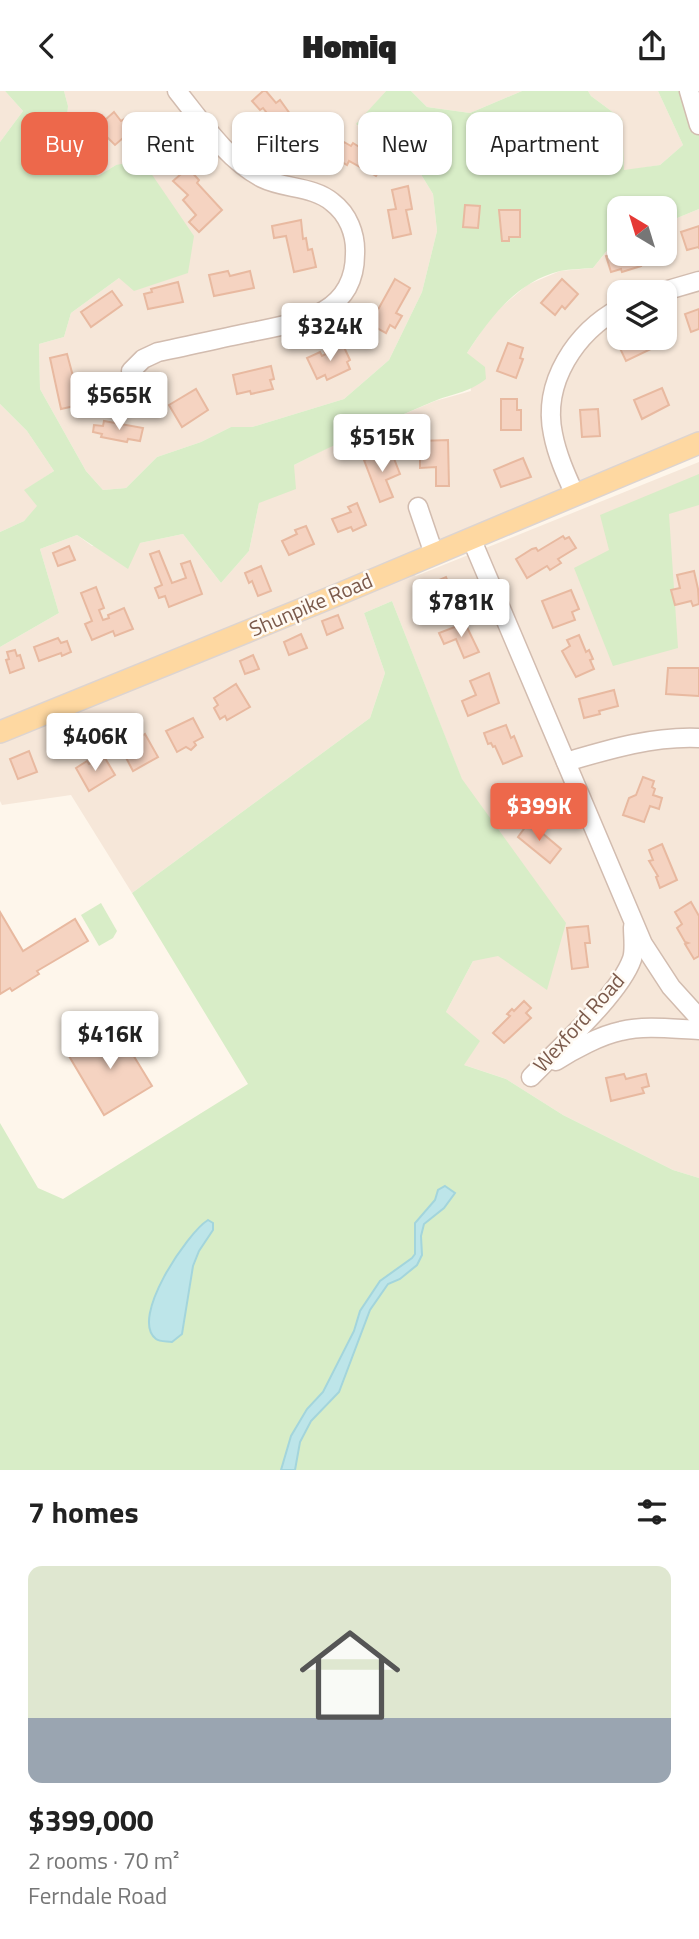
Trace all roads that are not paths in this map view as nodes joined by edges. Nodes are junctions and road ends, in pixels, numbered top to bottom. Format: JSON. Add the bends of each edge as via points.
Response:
{"nodes":[{"id":1,"x":177,"y":91,"type":"edge"},
{"id":2,"x":689,"y":91,"type":"edge"},
{"id":3,"x":699,"y":125,"type":"edge"},
{"id":4,"x":699,"y":281,"type":"edge"},
{"id":5,"x":677,"y":287,"type":"edge"},
{"id":6,"x":607,"y":317,"type":"edge"},
{"id":7,"x":131,"y":371,"type":"dead end"},
{"id":8,"x":699,"y":443,"type":"edge"},
{"id":9,"x":575,"y":495,"type":"junction"},
{"id":10,"x":418,"y":507,"type":"dead end"},
{"id":11,"x":471,"y":538,"type":"junction"},
{"id":12,"x":433,"y":554,"type":"junction"},
{"id":13,"x":0,"y":732,"type":"edge"},
{"id":14,"x":699,"y":738,"type":"edge"},
{"id":15,"x":566,"y":762,"type":"junction"},
{"id":16,"x":633,"y":919,"type":"junction"},
{"id":17,"x":699,"y":1018,"type":"edge"},
{"id":18,"x":699,"y":1030,"type":"edge"}],
"edges":[{"from":1,"to":7,"type":"street","via":[[217,141],[254,173],[276,184],[317,193],[337,207],[353,235],[355,268],[341,297],[314,317],[158,352]]},
{"from":2,"to":3,"type":"street"},
{"from":4,"to":5,"type":"street"},
{"from":6,"to":9,"type":"street","via":[[575,346],[554,390],[552,432]]},
{"from":8,"to":9,"type":"main road","name":"Shunpike Road"},
{"from":9,"to":11,"type":"main road","name":"Shunpike Road"},
{"from":10,"to":12,"type":"street"},
{"from":11,"to":12,"type":"main road","name":"Shunpike Road"},
{"from":11,"to":15,"type":"street"},
{"from":12,"to":13,"type":"main road","name":"Shunpike Road"},
{"from":14,"to":15,"type":"street","via":[[674,737],[621,746]]},
{"from":15,"to":16,"type":"street"},
{"from":16,"to":17,"type":"street","via":[[671,987]]},
{"from":16,"to":18,"type":"street","name":"Wexford Road","via":[[633,956],[625,974],[531,1077],[570,1052],[621,1031]]}]}
